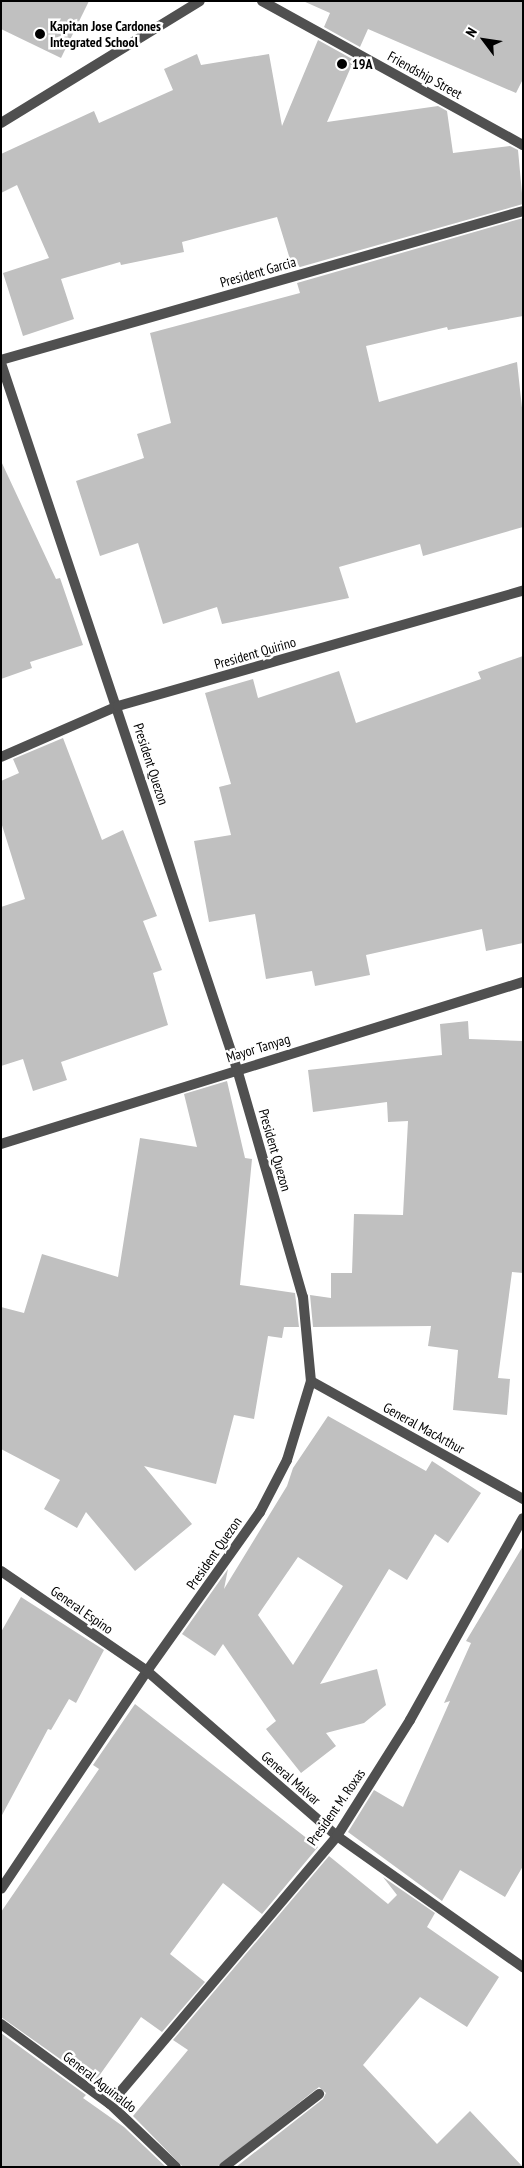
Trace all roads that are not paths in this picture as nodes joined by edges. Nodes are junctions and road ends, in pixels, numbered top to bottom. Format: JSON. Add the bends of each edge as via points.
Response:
{"nodes":[{"id":1,"x":200,"y":1,"type":"edge"},
{"id":2,"x":262,"y":1,"type":"edge"},
{"id":3,"x":1,"y":123,"type":"edge"},
{"id":4,"x":523,"y":145,"type":"edge"},
{"id":5,"x":523,"y":211,"type":"edge"},
{"id":6,"x":1,"y":362,"type":"edge"},
{"id":7,"x":523,"y":591,"type":"edge"},
{"id":8,"x":118,"y":706,"type":"junction"},
{"id":9,"x":1,"y":757,"type":"edge"},
{"id":10,"x":523,"y":982,"type":"edge"},
{"id":11,"x":237,"y":1069,"type":"junction"},
{"id":12,"x":1,"y":1144,"type":"edge"},
{"id":13,"x":311,"y":1381,"type":"junction"},
{"id":14,"x":523,"y":1499,"type":"edge"},
{"id":15,"x":523,"y":1518,"type":"edge"},
{"id":16,"x":1,"y":1571,"type":"edge"},
{"id":17,"x":147,"y":1671,"type":"junction"},
{"id":18,"x":337,"y":1836,"type":"junction"},
{"id":19,"x":1,"y":1889,"type":"edge"},
{"id":20,"x":522,"y":1963,"type":"edge"},
{"id":21,"x":1,"y":2024,"type":"edge"},
{"id":22,"x":318,"y":2094,"type":"dead end"},
{"id":23,"x":110,"y":2104,"type":"junction"},
{"id":24,"x":176,"y":2167,"type":"edge"},
{"id":25,"x":224,"y":2167,"type":"edge"}],
"edges":[{"from":1,"to":3,"type":"street"},
{"from":2,"to":4,"type":"street","name":"Friendship Street"},
{"from":5,"to":6,"type":"street","name":"President Garcia"},
{"from":6,"to":8,"type":"street","name":"President Quezon"},
{"from":7,"to":8,"type":"street","name":"President Quirino"},
{"from":8,"to":9,"type":"street","name":"President Quirino"},
{"from":8,"to":11,"type":"street","name":"President Quezon"},
{"from":10,"to":11,"type":"street","name":"Mayor Tanyag"},
{"from":11,"to":12,"type":"street","name":"Mayor Tanyag"},
{"from":11,"to":13,"type":"street","name":"President Quezon","via":[[303,1297]]},
{"from":13,"to":14,"type":"street","name":"General MacArthur"},
{"from":13,"to":17,"type":"street","name":"President Quezon","via":[[287,1460],[260,1512]]},
{"from":15,"to":18,"type":"street","name":"President M. Roxas","via":[[410,1720]]},
{"from":16,"to":17,"type":"street","name":"General Espino"},
{"from":17,"to":18,"type":"street","name":"General Malvar"},
{"from":17,"to":19,"type":"street","name":"President Quezon"},
{"from":18,"to":20,"type":"street","name":"General Malvar"},
{"from":18,"to":23,"type":"street","name":"President M. Roxas"},
{"from":21,"to":23,"type":"street","name":"General Aguinaldo"},
{"from":22,"to":25,"type":"street"},
{"from":23,"to":24,"type":"street","name":"General Aguinaldo"}]}
